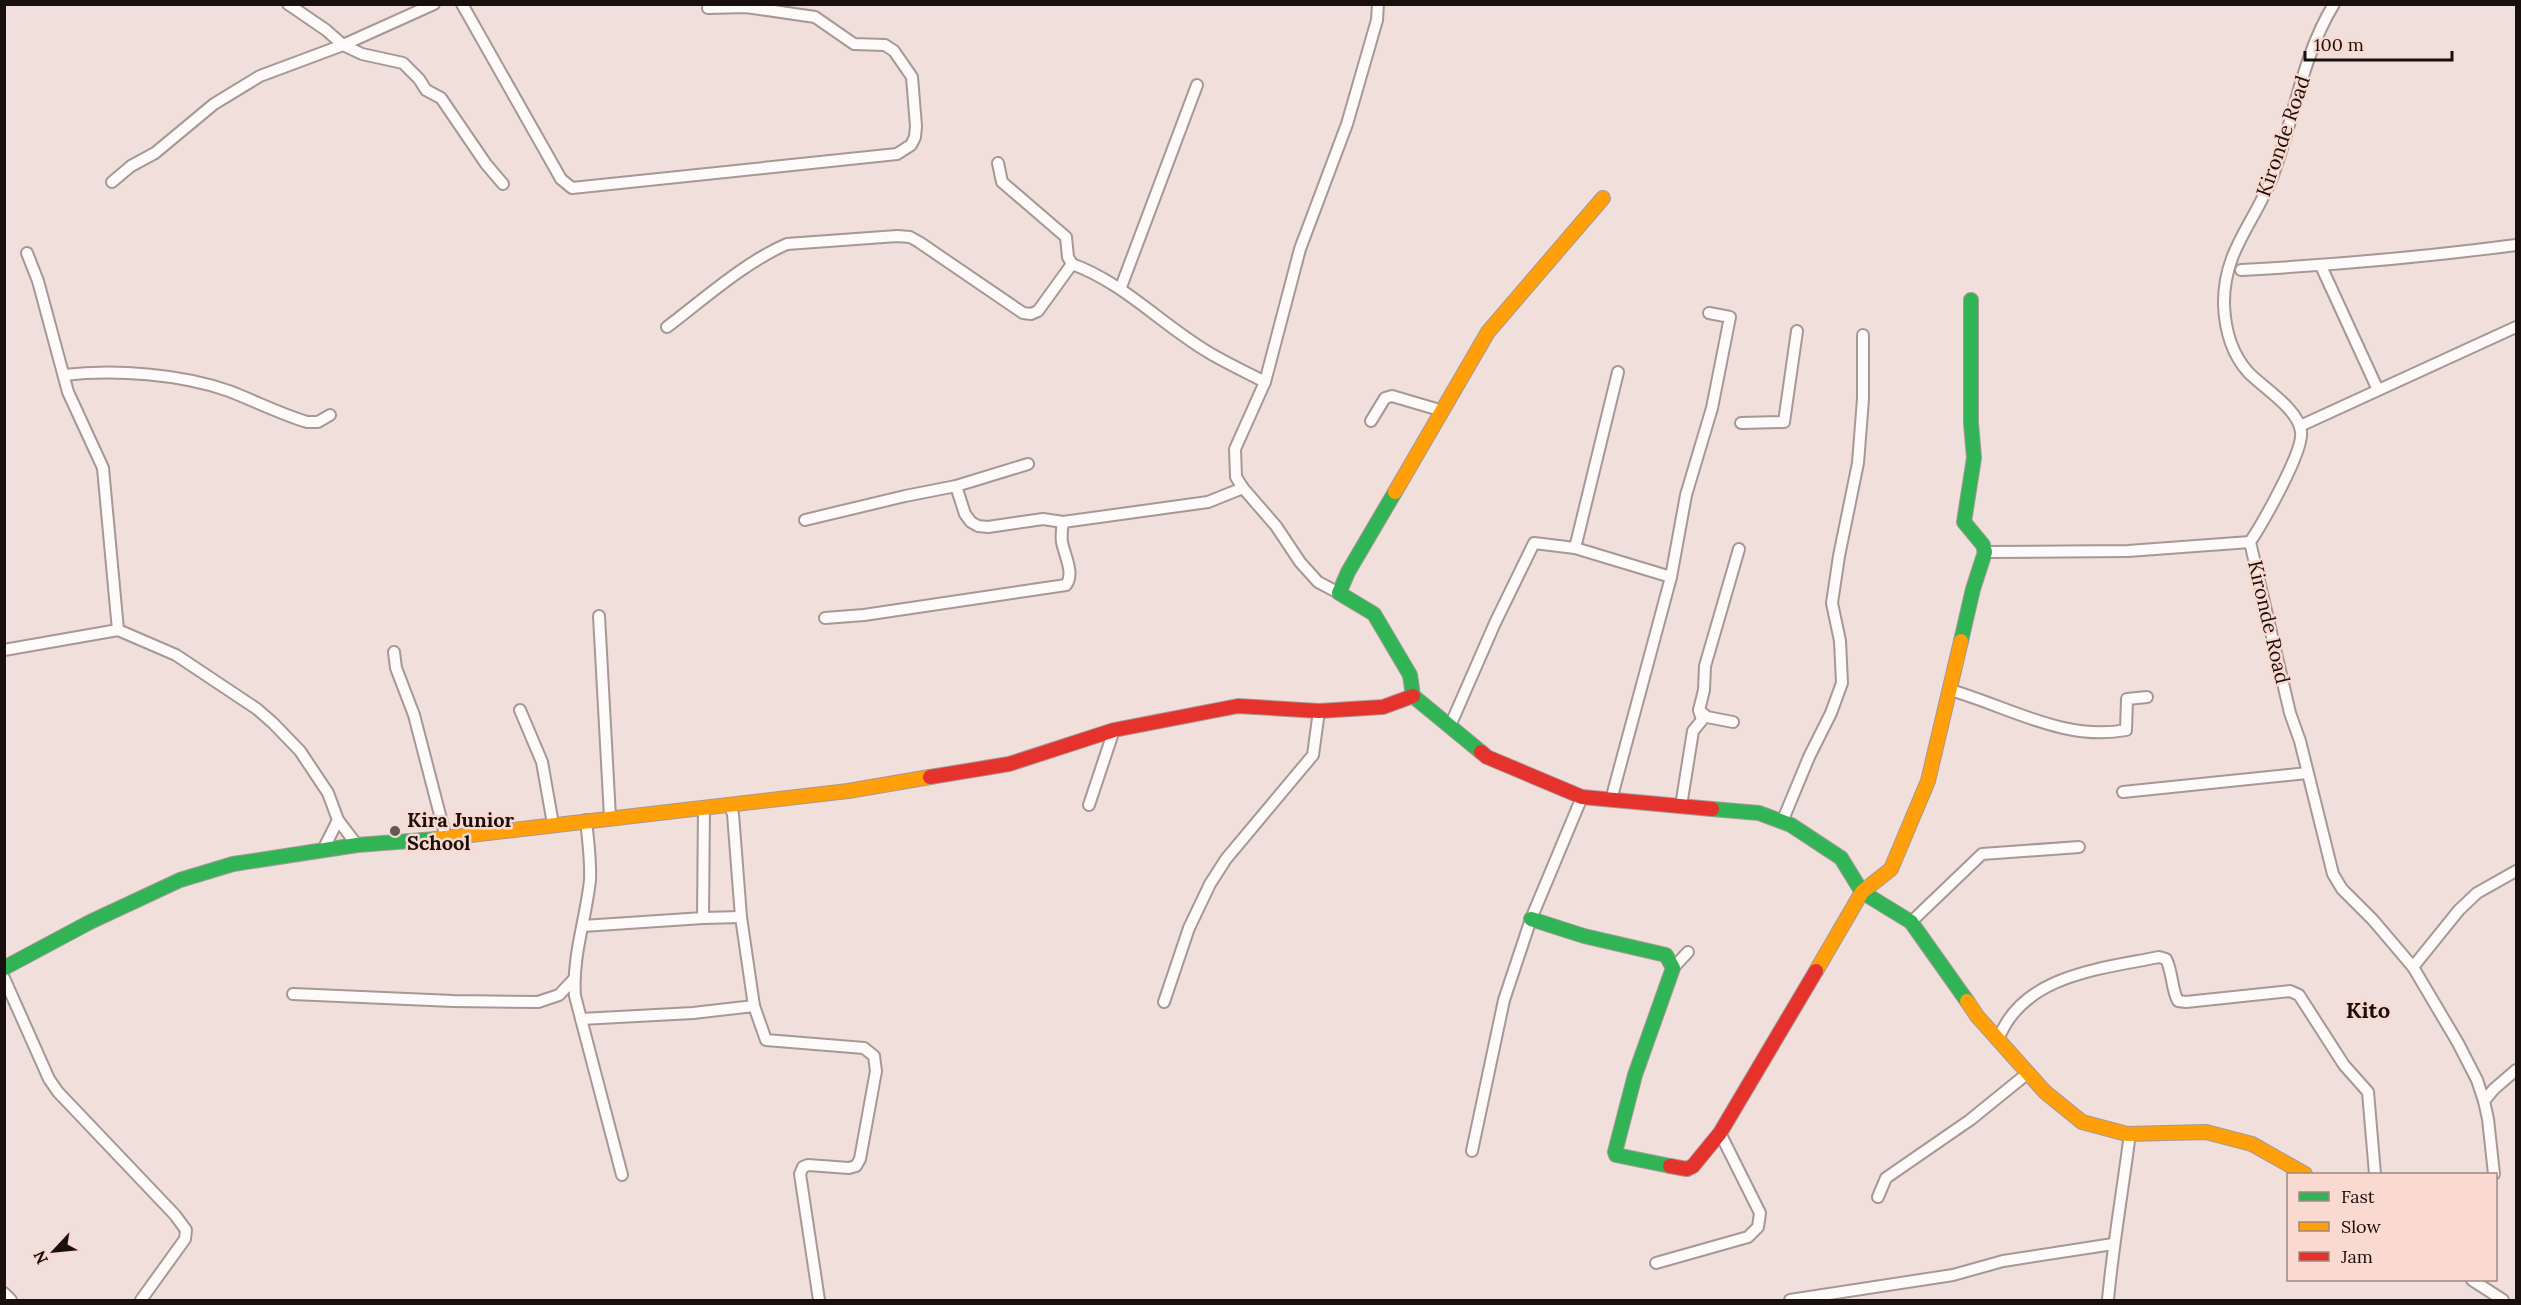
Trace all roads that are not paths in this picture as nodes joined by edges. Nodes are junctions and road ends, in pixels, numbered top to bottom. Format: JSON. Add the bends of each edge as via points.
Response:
{"nodes":[{"id":1,"x":288,"y":4,"type":"edge"},
{"id":2,"x":434,"y":4,"type":"edge"},
{"id":3,"x":462,"y":4,"type":"edge"},
{"id":4,"x":1378,"y":4,"type":"edge"},
{"id":5,"x":2334,"y":4,"type":"edge"},
{"id":6,"x":708,"y":8,"type":"dead end"},
{"id":7,"x":343,"y":45,"type":"junction"},
{"id":8,"x":1197,"y":85,"type":"dead end"},
{"id":9,"x":998,"y":163,"type":"dead end"},
{"id":10,"x":112,"y":182,"type":"dead end"},
{"id":11,"x":503,"y":184,"type":"dead end"},
{"id":12,"x":1603,"y":198,"type":"dead end"},
{"id":13,"x":2517,"y":244,"type":"edge"},
{"id":14,"x":27,"y":253,"type":"dead end"},
{"id":15,"x":1072,"y":264,"type":"junction"},
{"id":16,"x":2321,"y":266,"type":"junction"},
{"id":17,"x":2241,"y":270,"type":"dead end"},
{"id":18,"x":1121,"y":287,"type":"junction"},
{"id":19,"x":1971,"y":300,"type":"dead end"},
{"id":20,"x":1709,"y":313,"type":"dead end"},
{"id":21,"x":667,"y":327,"type":"dead end"},
{"id":22,"x":2517,"y":327,"type":"edge"},
{"id":23,"x":1797,"y":331,"type":"dead end"},
{"id":24,"x":1863,"y":335,"type":"dead end"},
{"id":25,"x":1618,"y":372,"type":"dead end"},
{"id":26,"x":64,"y":375,"type":"junction"},
{"id":27,"x":1265,"y":382,"type":"junction"},
{"id":28,"x":2378,"y":390,"type":"junction"},
{"id":29,"x":1443,"y":411,"type":"junction"},
{"id":30,"x":330,"y":415,"type":"dead end"},
{"id":31,"x":1371,"y":421,"type":"dead end"},
{"id":32,"x":1741,"y":423,"type":"dead end"},
{"id":33,"x":2300,"y":426,"type":"junction"},
{"id":34,"x":1028,"y":464,"type":"dead end"},
{"id":35,"x":956,"y":486,"type":"junction"},
{"id":36,"x":1243,"y":488,"type":"junction"},
{"id":37,"x":806,"y":520,"type":"dead end"},
{"id":38,"x":1063,"y":522,"type":"junction"},
{"id":39,"x":2250,"y":542,"type":"junction"},
{"id":40,"x":1575,"y":548,"type":"junction"},
{"id":41,"x":1739,"y":549,"type":"dead end"},
{"id":42,"x":1985,"y":552,"type":"junction"},
{"id":43,"x":1671,"y":577,"type":"junction"},
{"id":44,"x":1340,"y":593,"type":"junction"},
{"id":45,"x":599,"y":616,"type":"dead end"},
{"id":46,"x":825,"y":618,"type":"dead end"},
{"id":47,"x":118,"y":630,"type":"junction"},
{"id":48,"x":4,"y":650,"type":"edge"},
{"id":49,"x":394,"y":652,"type":"dead end"},
{"id":50,"x":1950,"y":690,"type":"junction"},
{"id":51,"x":1413,"y":696,"type":"junction"},
{"id":52,"x":2147,"y":697,"type":"dead end"},
{"id":53,"x":520,"y":710,"type":"dead end"},
{"id":54,"x":1700,"y":710,"type":"junction"},
{"id":55,"x":1318,"y":711,"type":"junction"},
{"id":56,"x":1733,"y":722,"type":"dead end"},
{"id":57,"x":1450,"y":726,"type":"junction"},
{"id":58,"x":1114,"y":730,"type":"junction"},
{"id":59,"x":2307,"y":773,"type":"junction"},
{"id":60,"x":2123,"y":792,"type":"dead end"},
{"id":61,"x":1582,"y":797,"type":"junction"},
{"id":62,"x":1611,"y":800,"type":"junction"},
{"id":63,"x":729,"y":805,"type":"junction"},
{"id":64,"x":1089,"y":805,"type":"dead end"},
{"id":65,"x":704,"y":807,"type":"junction"},
{"id":66,"x":1681,"y":807,"type":"junction"},
{"id":67,"x":610,"y":817,"type":"junction"},
{"id":68,"x":338,"y":820,"type":"junction"},
{"id":69,"x":586,"y":820,"type":"junction"},
{"id":70,"x":1782,"y":822,"type":"junction"},
{"id":71,"x":553,"y":824,"type":"junction"},
{"id":72,"x":446,"y":838,"type":"junction"},
{"id":73,"x":357,"y":844,"type":"junction"},
{"id":74,"x":2079,"y":847,"type":"dead end"},
{"id":75,"x":323,"y":850,"type":"junction"},
{"id":76,"x":2517,"y":871,"type":"edge"},
{"id":77,"x":1862,"y":892,"type":"junction"},
{"id":78,"x":741,"y":917,"type":"junction"},
{"id":79,"x":703,"y":918,"type":"junction"},
{"id":80,"x":1531,"y":919,"type":"junction"},
{"id":81,"x":1911,"y":922,"type":"junction"},
{"id":82,"x":583,"y":926,"type":"junction"},
{"id":83,"x":1688,"y":952,"type":"dead end"},
{"id":84,"x":2413,"y":967,"type":"junction"},
{"id":85,"x":4,"y":968,"type":"edge"},
{"id":86,"x":1673,"y":968,"type":"junction"},
{"id":87,"x":4,"y":978,"type":"edge"},
{"id":88,"x":574,"y":979,"type":"junction"},
{"id":89,"x":293,"y":994,"type":"dead end"},
{"id":90,"x":1164,"y":1002,"type":"dead end"},
{"id":91,"x":754,"y":1006,"type":"junction"},
{"id":92,"x":581,"y":1019,"type":"junction"},
{"id":93,"x":1998,"y":1040,"type":"junction"},
{"id":94,"x":2517,"y":1070,"type":"edge"},
{"id":95,"x":2028,"y":1073,"type":"junction"},
{"id":96,"x":2484,"y":1101,"type":"junction"},
{"id":97,"x":1720,"y":1133,"type":"junction"},
{"id":98,"x":2130,"y":1133,"type":"junction"},
{"id":99,"x":1472,"y":1151,"type":"dead end"},
{"id":100,"x":2303,"y":1173,"type":"edge"},
{"id":101,"x":2374,"y":1173,"type":"edge"},
{"id":102,"x":2494,"y":1173,"type":"edge"},
{"id":103,"x":622,"y":1175,"type":"dead end"},
{"id":104,"x":1878,"y":1197,"type":"dead end"},
{"id":105,"x":2113,"y":1244,"type":"junction"},
{"id":106,"x":1656,"y":1263,"type":"dead end"},
{"id":107,"x":2483,"y":1283,"type":"edge"},
{"id":108,"x":4,"y":1293,"type":"edge"},
{"id":109,"x":11,"y":1300,"type":"edge"},
{"id":110,"x":141,"y":1300,"type":"edge"},
{"id":111,"x":819,"y":1300,"type":"edge"},
{"id":112,"x":1790,"y":1300,"type":"edge"},
{"id":113,"x":2108,"y":1300,"type":"edge"},
{"id":114,"x":2503,"y":1300,"type":"edge"}],
"edges":[{"from":1,"to":7,"type":"street"},
{"from":2,"to":7,"type":"street"},
{"from":3,"to":6,"type":"street","via":[[561,179],[572,188],[897,154],[911,145],[916,126],[912,77],[894,51],[885,45],[854,44],[815,17],[746,7]]},
{"from":4,"to":27,"type":"street","via":[[1377,21],[1347,124],[1300,249]]},
{"from":5,"to":33,"type":"street","name":"Kironde Road","via":[[2308,62],[2265,195],[2234,249],[2224,304],[2233,351],[2247,371],[2293,413]]},
{"from":7,"to":10,"type":"street","via":[[260,76],[214,104],[155,153]]},
{"from":7,"to":11,"type":"street","via":[[362,54],[403,63],[426,90],[441,98]]},
{"from":8,"to":18,"type":"street"},
{"from":9,"to":15,"type":"street","via":[[1002,182],[1066,237]]},
{"from":12,"to":29,"type":"street","via":[[1488,332]]},
{"from":13,"to":16,"type":"street"},
{"from":14,"to":26,"type":"street"},
{"from":15,"to":18,"type":"street"},
{"from":15,"to":21,"type":"street","via":[[1031,314],[1023,313],[910,237],[787,244],[755,262]]},
{"from":16,"to":17,"type":"street"},
{"from":16,"to":28,"type":"street"},
{"from":18,"to":27,"type":"street","via":[[1207,352]]},
{"from":19,"to":42,"type":"street","via":[[1970,413],[1974,458],[1964,522]]},
{"from":20,"to":43,"type":"street","via":[[1730,317],[1713,408],[1686,495]]},
{"from":22,"to":28,"type":"street"},
{"from":23,"to":32,"type":"street","via":[[1784,422]]},
{"from":24,"to":70,"type":"street","via":[[1858,463],[1832,603],[1840,641],[1842,683]]},
{"from":25,"to":40,"type":"street"},
{"from":26,"to":30,"type":"street","via":[[98,372],[169,377],[228,391],[307,422],[318,422]]},
{"from":26,"to":47,"type":"street","via":[[76,412],[103,468]]},
{"from":27,"to":36,"type":"street","via":[[1235,449],[1236,477]]},
{"from":28,"to":33,"type":"street"},
{"from":29,"to":31,"type":"street","via":[[1392,396],[1385,398]]},
{"from":29,"to":44,"type":"street","via":[[1348,572]]},
{"from":33,"to":39,"type":"street","name":"Kironde Road","via":[[2301,441]]},
{"from":34,"to":35,"type":"street"},
{"from":35,"to":37,"type":"street"},
{"from":35,"to":38,"type":"street","via":[[965,514],[978,526],[1043,519]]},
{"from":36,"to":38,"type":"street","via":[[1208,502]]},
{"from":36,"to":44,"type":"street","via":[[1318,582]]},
{"from":38,"to":46,"type":"street","via":[[1062,543],[1070,574],[1066,585]]},
{"from":39,"to":42,"type":"street","via":[[2128,551]]},
{"from":39,"to":59,"type":"street","name":"Kironde Road"},
{"from":40,"to":43,"type":"street"},
{"from":40,"to":57,"type":"street","via":[[1534,543]]},
{"from":41,"to":54,"type":"street","via":[[1705,666]]},
{"from":42,"to":50,"type":"street"},
{"from":43,"to":62,"type":"street"},
{"from":44,"to":51,"type":"street","via":[[1374,614],[1410,675]]},
{"from":45,"to":67,"type":"street"},
{"from":47,"to":48,"type":"street"},
{"from":47,"to":68,"type":"street","via":[[176,655],[257,709],[300,751],[328,793]]},
{"from":49,"to":72,"type":"street"},
{"from":50,"to":52,"type":"street","via":[[2066,729],[2102,733],[2126,730],[2127,699]]},
{"from":50,"to":77,"type":"street","via":[[1928,781],[1891,869]]},
{"from":51,"to":55,"type":"street","via":[[1383,707]]},
{"from":51,"to":57,"type":"street"},
{"from":53,"to":71,"type":"street","via":[[542,762]]},
{"from":54,"to":56,"type":"street","via":[[1707,717]]},
{"from":54,"to":66,"type":"street","via":[[1702,720],[1693,731]]},
{"from":55,"to":58,"type":"street","via":[[1238,706]]},
{"from":55,"to":90,"type":"street","via":[[1313,755],[1226,859],[1210,884],[1189,928]]},
{"from":57,"to":61,"type":"street","via":[[1487,757]]},
{"from":58,"to":63,"type":"street","via":[[1009,764],[848,791]]},
{"from":58,"to":64,"type":"street"},
{"from":59,"to":60,"type":"street"},
{"from":59,"to":84,"type":"street","name":"Kironde Road","via":[[2333,874]]},
{"from":61,"to":62,"type":"street"},
{"from":61,"to":80,"type":"street"},
{"from":62,"to":66,"type":"street"},
{"from":63,"to":65,"type":"street"},
{"from":63,"to":78,"type":"street","via":[[733,814]]},
{"from":65,"to":67,"type":"street"},
{"from":65,"to":79,"type":"street"},
{"from":66,"to":70,"type":"street","via":[[1759,813]]},
{"from":67,"to":69,"type":"street"},
{"from":68,"to":73,"type":"street"},
{"from":68,"to":75,"type":"street"},
{"from":69,"to":71,"type":"street"},
{"from":69,"to":82,"type":"street","via":[[590,880]]},
{"from":70,"to":77,"type":"street","via":[[1842,858]]},
{"from":71,"to":72,"type":"street"},
{"from":72,"to":73,"type":"street"},
{"from":73,"to":75,"type":"street"},
{"from":74,"to":81,"type":"street","via":[[1982,854]]},
{"from":75,"to":85,"type":"street","via":[[196,873],[90,922]]},
{"from":76,"to":84,"type":"street","via":[[2477,893]]},
{"from":77,"to":81,"type":"street"},
{"from":77,"to":97,"type":"street"},
{"from":78,"to":79,"type":"street"},
{"from":78,"to":91,"type":"street"},
{"from":79,"to":82,"type":"street"},
{"from":80,"to":86,"type":"street","via":[[1666,955]]},
{"from":80,"to":99,"type":"street","via":[[1504,1000]]},
{"from":81,"to":93,"type":"street"},
{"from":82,"to":88,"type":"street"},
{"from":83,"to":86,"type":"street"},
{"from":84,"to":96,"type":"street","name":"Kironde Road","via":[[2477,1080]]},
{"from":86,"to":97,"type":"street","via":[[1635,1075],[1615,1152],[1687,1169]]},
{"from":87,"to":110,"type":"street","via":[[58,1092],[186,1230],[186,1239]]},
{"from":88,"to":89,"type":"street","via":[[559,995],[538,1002]]},
{"from":88,"to":92,"type":"street"},
{"from":91,"to":92,"type":"street"},
{"from":91,"to":111,"type":"street","via":[[766,1040],[864,1048],[876,1063],[856,1166],[808,1165],[802,1167],[800,1174]]},
{"from":92,"to":103,"type":"street"},
{"from":93,"to":95,"type":"street"},
{"from":93,"to":101,"type":"street","via":[[2014,1009],[2050,984],[2097,969],[2159,957],[2170,966],[2178,1001],[2290,991],[2299,995],[2344,1065],[2368,1092]]},
{"from":94,"to":96,"type":"street"},
{"from":95,"to":98,"type":"street","via":[[2044,1092],[2082,1122]]},
{"from":95,"to":104,"type":"street","via":[[1952,1133],[1886,1178]]},
{"from":96,"to":102,"type":"street","name":"Kironde Road"},
{"from":97,"to":106,"type":"street","via":[[1760,1213],[1758,1227],[1748,1237]]},
{"from":98,"to":100,"type":"street","via":[[2206,1132],[2252,1144]]},
{"from":98,"to":105,"type":"street"},
{"from":105,"to":112,"type":"street","via":[[2003,1261],[1953,1275]]},
{"from":105,"to":113,"type":"street"},
{"from":107,"to":114,"type":"street"},
{"from":108,"to":109,"type":"street"}]}
